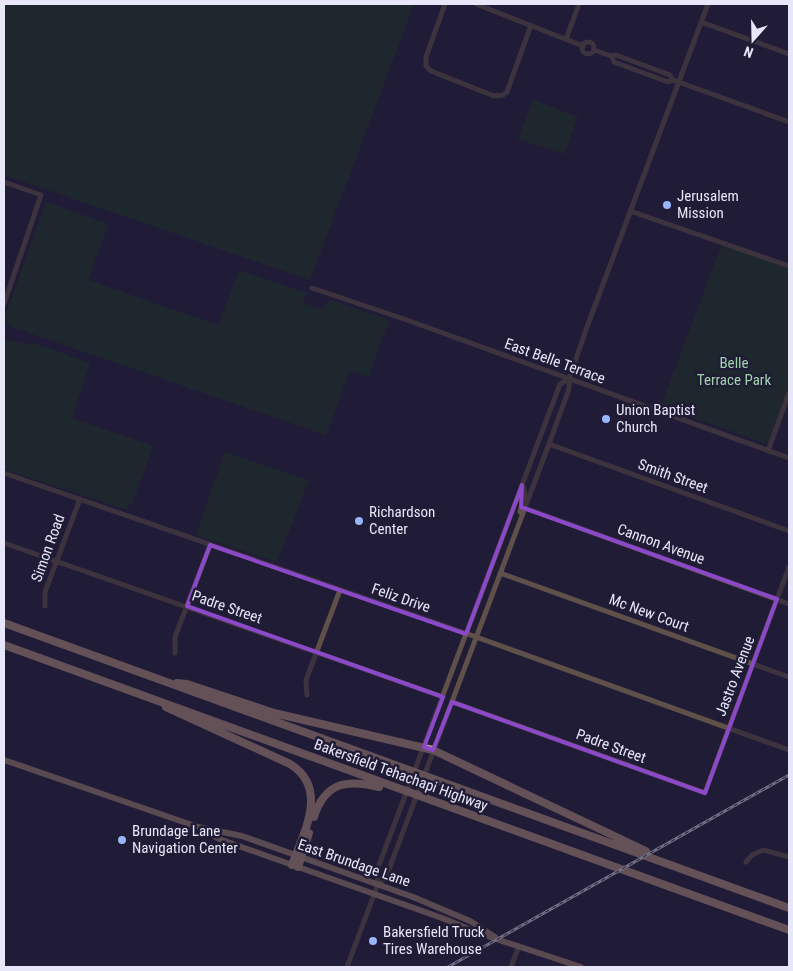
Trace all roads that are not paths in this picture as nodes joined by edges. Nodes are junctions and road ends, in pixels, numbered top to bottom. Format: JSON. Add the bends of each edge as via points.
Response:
{"nodes":[{"id":1,"x":445,"y":4,"type":"edge"},
{"id":2,"x":476,"y":4,"type":"edge"},
{"id":3,"x":579,"y":4,"type":"edge"},
{"id":4,"x":708,"y":4,"type":"edge"},
{"id":5,"x":701,"y":22,"type":"junction"},
{"id":6,"x":531,"y":25,"type":"junction"},
{"id":7,"x":566,"y":39,"type":"junction"},
{"id":8,"x":789,"y":54,"type":"edge"},
{"id":9,"x":676,"y":81,"type":"junction"},
{"id":10,"x":789,"y":122,"type":"edge"},
{"id":11,"x":4,"y":182,"type":"edge"},
{"id":12,"x":630,"y":211,"type":"junction"},
{"id":13,"x":789,"y":266,"type":"edge"},
{"id":14,"x":312,"y":288,"type":"dead end"},
{"id":15,"x":4,"y":304,"type":"edge"},
{"id":16,"x":569,"y":379,"type":"junction"},
{"id":17,"x":789,"y":393,"type":"edge"},
{"id":18,"x":549,"y":444,"type":"junction"},
{"id":19,"x":768,"y":451,"type":"junction"},
{"id":20,"x":789,"y":458,"type":"edge"},
{"id":21,"x":4,"y":473,"type":"edge"},
{"id":22,"x":522,"y":485,"type":"junction"},
{"id":23,"x":80,"y":499,"type":"junction"},
{"id":24,"x":524,"y":508,"type":"junction"},
{"id":25,"x":789,"y":531,"type":"edge"},
{"id":26,"x":516,"y":532,"type":"junction"},
{"id":27,"x":4,"y":543,"type":"edge"},
{"id":28,"x":210,"y":545,"type":"junction"},
{"id":29,"x":57,"y":561,"type":"junction"},
{"id":30,"x":789,"y":567,"type":"edge"},
{"id":31,"x":500,"y":573,"type":"junction"},
{"id":32,"x":340,"y":590,"type":"junction"},
{"id":33,"x":777,"y":600,"type":"junction"},
{"id":34,"x":789,"y":604,"type":"edge"},
{"id":35,"x":46,"y":606,"type":"dead end"},
{"id":36,"x":187,"y":606,"type":"junction"},
{"id":37,"x":4,"y":623,"type":"edge"},
{"id":38,"x":466,"y":634,"type":"junction"},
{"id":39,"x":476,"y":637,"type":"junction"},
{"id":40,"x":4,"y":645,"type":"edge"},
{"id":41,"x":317,"y":652,"type":"junction"},
{"id":42,"x":175,"y":654,"type":"dead end"},
{"id":43,"x":753,"y":664,"type":"junction"},
{"id":44,"x":789,"y":678,"type":"edge"},
{"id":45,"x":165,"y":682,"type":"junction"},
{"id":46,"x":307,"y":695,"type":"dead end"},
{"id":47,"x":443,"y":697,"type":"junction"},
{"id":48,"x":156,"y":700,"type":"junction"},
{"id":49,"x":452,"y":702,"type":"junction"},
{"id":50,"x":729,"y":728,"type":"junction"},
{"id":51,"x":424,"y":747,"type":"junction"},
{"id":52,"x":434,"y":750,"type":"junction"},
{"id":53,"x":789,"y":750,"type":"edge"},
{"id":54,"x":4,"y":760,"type":"edge"},
{"id":55,"x":389,"y":787,"type":"junction"},
{"id":56,"x":705,"y":793,"type":"joint"},
{"id":57,"x":198,"y":827,"type":"junction"},
{"id":58,"x":632,"y":847,"type":"junction"},
{"id":59,"x":298,"y":856,"type":"junction"},
{"id":60,"x":789,"y":857,"type":"edge"},
{"id":61,"x":746,"y":862,"type":"dead end"},
{"id":62,"x":295,"y":866,"type":"junction"},
{"id":63,"x":378,"y":884,"type":"junction"},
{"id":64,"x":375,"y":894,"type":"junction"},
{"id":65,"x":789,"y":908,"type":"edge"},
{"id":66,"x":789,"y":930,"type":"edge"},
{"id":67,"x":495,"y":937,"type":"junction"},
{"id":68,"x":519,"y":946,"type":"junction"},
{"id":69,"x":569,"y":965,"type":"edge"},
{"id":70,"x":347,"y":967,"type":"edge"},
{"id":71,"x":511,"y":967,"type":"edge"},
{"id":72,"x":581,"y":967,"type":"edge"}],
"edges":[{"from":1,"to":6,"type":"street","via":[[426,57],[426,66],[431,71],[494,96],[503,95],[509,85]]},
{"from":2,"to":6,"type":"street"},
{"from":3,"to":7,"type":"street"},
{"from":4,"to":5,"type":"street"},
{"from":5,"to":8,"type":"street"},
{"from":5,"to":9,"type":"street"},
{"from":6,"to":7,"type":"street"},
{"from":7,"to":9,"type":"street","via":[[583,46],[590,42],[594,50],[670,75]]},
{"from":9,"to":10,"type":"street"},
{"from":9,"to":12,"type":"street"},
{"from":11,"to":15,"type":"street","via":[[41,195]]},
{"from":12,"to":13,"type":"street"},
{"from":12,"to":16,"type":"street"},
{"from":14,"to":16,"type":"street","name":"East Belle Terrace"},
{"from":16,"to":18,"type":"street","via":[[569,389]]},
{"from":16,"to":19,"type":"street","name":"East Belle Terrace"},
{"from":16,"to":22,"type":"street","via":[[560,384]]},
{"from":17,"to":19,"type":"street"},
{"from":18,"to":24,"type":"street"},
{"from":18,"to":25,"type":"street","name":"Smith Street"},
{"from":19,"to":20,"type":"street","name":"East Belle Terrace"},
{"from":21,"to":23,"type":"street","name":"Feliz Drive"},
{"from":22,"to":26,"type":"street","via":[[524,493]]},
{"from":22,"to":38,"type":"street"},
{"from":23,"to":28,"type":"street","name":"Feliz Drive"},
{"from":23,"to":29,"type":"street","name":"Simon Road"},
{"from":24,"to":26,"type":"street"},
{"from":24,"to":33,"type":"street","name":"Cannon Avenue"},
{"from":26,"to":31,"type":"street"},
{"from":27,"to":29,"type":"street","name":"Padre Street"},
{"from":28,"to":32,"type":"street","name":"Feliz Drive"},
{"from":28,"to":36,"type":"street"},
{"from":29,"to":35,"type":"street","name":"Simon Road","via":[[45,592]]},
{"from":29,"to":36,"type":"street","name":"Padre Street"},
{"from":30,"to":33,"type":"street","name":"Jastro Avenue"},
{"from":31,"to":39,"type":"street"},
{"from":31,"to":43,"type":"street","name":"Mc New Court"},
{"from":32,"to":38,"type":"street","name":"Feliz Drive"},
{"from":32,"to":41,"type":"street"},
{"from":33,"to":34,"type":"street","name":"Cannon Avenue"},
{"from":33,"to":43,"type":"street","name":"Jastro Avenue"},
{"from":36,"to":41,"type":"street","name":"Padre Street"},
{"from":36,"to":42,"type":"street","via":[[175,637]]},
{"from":37,"to":45,"type":"highway","name":"Bakersfield Tehachapi Highway"},
{"from":38,"to":39,"type":"street","name":"Feliz Drive"},
{"from":38,"to":47,"type":"street"},
{"from":39,"to":49,"type":"street"},
{"from":39,"to":50,"type":"street","name":"Feliz Drive"},
{"from":40,"to":48,"type":"highway","name":"Bakersfield Tehachapi Highway"},
{"from":41,"to":46,"type":"street","via":[[306,680]]},
{"from":41,"to":47,"type":"street","name":"Padre Street"},
{"from":43,"to":44,"type":"street","name":"Mc New Court"},
{"from":43,"to":50,"type":"street","name":"Jastro Avenue"},
{"from":45,"to":51,"type":"highway","via":[[187,684],[274,713]]},
{"from":45,"to":58,"type":"highway","name":"Bakersfield Tehachapi Highway"},
{"from":47,"to":51,"type":"street"},
{"from":48,"to":55,"type":"highway","name":"Bakersfield Tehachapi Highway"},
{"from":48,"to":59,"type":"highway","via":[[173,712],[290,764],[300,772],[309,784],[312,805]]},
{"from":49,"to":52,"type":"street"},
{"from":49,"to":56,"type":"street","name":"Padre Street"},
{"from":50,"to":53,"type":"street","name":"Feliz Drive"},
{"from":50,"to":56,"type":"street","name":"Jastro Avenue"},
{"from":51,"to":52,"type":"highway"},
{"from":51,"to":63,"type":"street","via":[[376,873]]},
{"from":52,"to":58,"type":"highway"},
{"from":52,"to":63,"type":"street","via":[[386,877]]},
{"from":54,"to":57,"type":"main road","name":"East Brundage Lane"},
{"from":55,"to":59,"type":"highway","via":[[355,782],[341,784],[328,792],[316,810]]},
{"from":55,"to":66,"type":"highway","name":"Bakersfield Tehachapi Highway"},
{"from":57,"to":59,"type":"main road","name":"East Brundage Lane","via":[[242,836]]},
{"from":57,"to":62,"type":"main road","name":"East Brundage Lane","via":[[219,839]]},
{"from":58,"to":65,"type":"highway"},
{"from":59,"to":62,"type":"highway"},
{"from":59,"to":63,"type":"main road","name":"East Brundage Lane"},
{"from":60,"to":61,"type":"street","via":[[763,850]]},
{"from":62,"to":64,"type":"main road","name":"East Brundage Lane"},
{"from":63,"to":64,"type":"street"},
{"from":63,"to":67,"type":"main road","name":"East Brundage Lane","via":[[448,910],[481,926]]},
{"from":64,"to":67,"type":"main road","name":"East Brundage Lane"},
{"from":64,"to":70,"type":"street"},
{"from":67,"to":68,"type":"main road","name":"East Brundage Lane"},
{"from":68,"to":69,"type":"main road","name":"East Brundage Lane"},
{"from":68,"to":71,"type":"street"},
{"from":69,"to":72,"type":"main road","name":"East Brundage Lane"}]}
